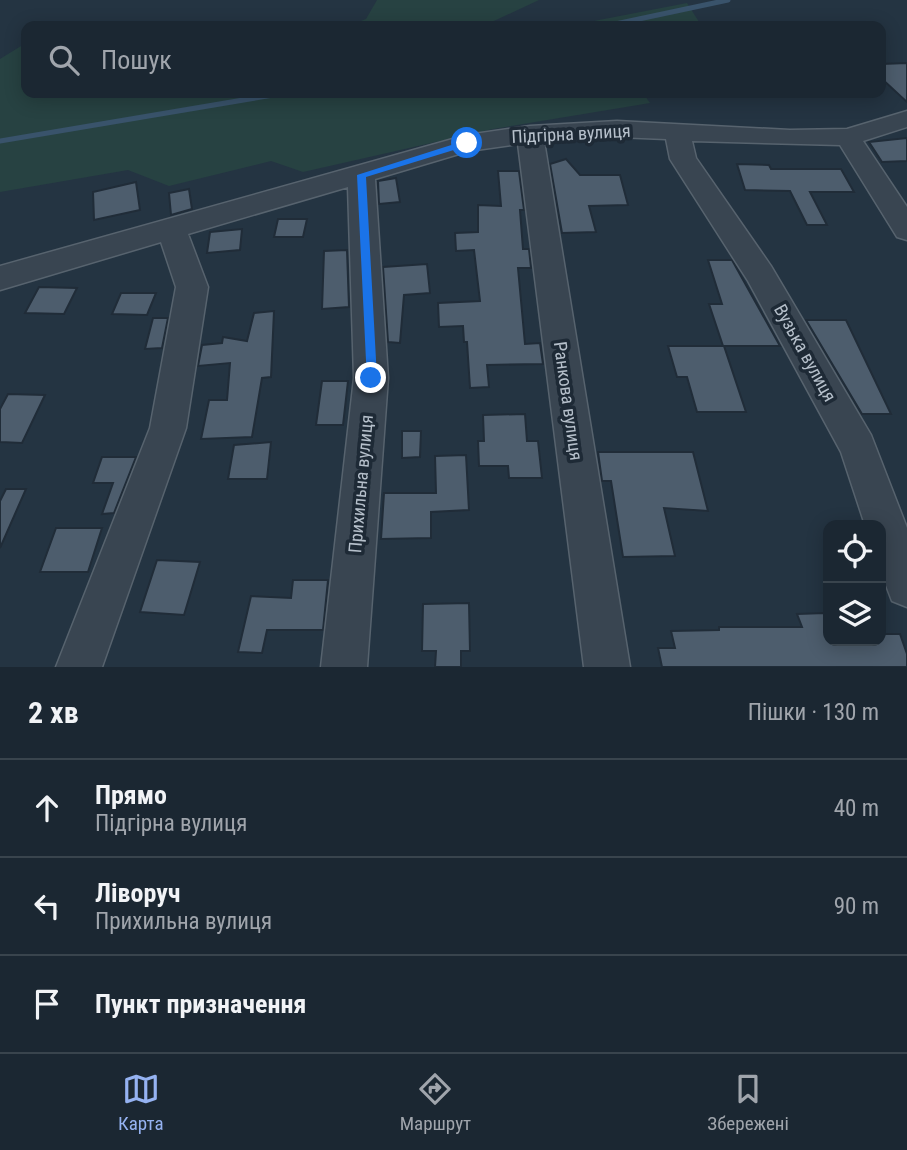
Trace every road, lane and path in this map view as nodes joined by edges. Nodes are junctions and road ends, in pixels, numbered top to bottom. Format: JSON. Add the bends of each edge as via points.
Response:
{"nodes":[{"id":1,"x":907,"y":119,"type":"edge"},
{"id":2,"x":678,"y":133,"type":"junction"},
{"id":3,"x":530,"y":134,"type":"junction"},
{"id":4,"x":848,"y":137,"type":"junction"},
{"id":5,"x":361,"y":175,"type":"junction"},
{"id":6,"x":171,"y":229,"type":"junction"},
{"id":7,"x":907,"y":230,"type":"edge"},
{"id":8,"x":0,"y":278,"type":"edge"},
{"id":9,"x":907,"y":586,"type":"edge"},
{"id":10,"x":79,"y":667,"type":"edge"},
{"id":11,"x":344,"y":667,"type":"edge"},
{"id":12,"x":607,"y":667,"type":"edge"}],
"edges":[{"from":1,"to":4,"type":"street","name":"Підгірна вулиця"},
{"from":2,"to":3,"type":"street","name":"Підгірна вулиця","via":[[617,129]]},
{"from":2,"to":4,"type":"street","name":"Підгірна вулиця"},
{"from":2,"to":9,"type":"street","name":"Вузька вулиця","via":[[683,159],[760,274],[858,447]]},
{"from":3,"to":5,"type":"street","name":"Підгірна вулиця","via":[[467,143]]},
{"from":3,"to":12,"type":"street","name":"Ранкова вулиця"},
{"from":4,"to":7,"type":"street"},
{"from":5,"to":6,"type":"street","name":"Підгірна вулиця"},
{"from":5,"to":11,"type":"street","name":"Прихильна вулиця","via":[[371,378]]},
{"from":6,"to":8,"type":"street","name":"Підгірна вулиця"},
{"from":6,"to":10,"type":"street","via":[[192,287],[168,428]]}]}
